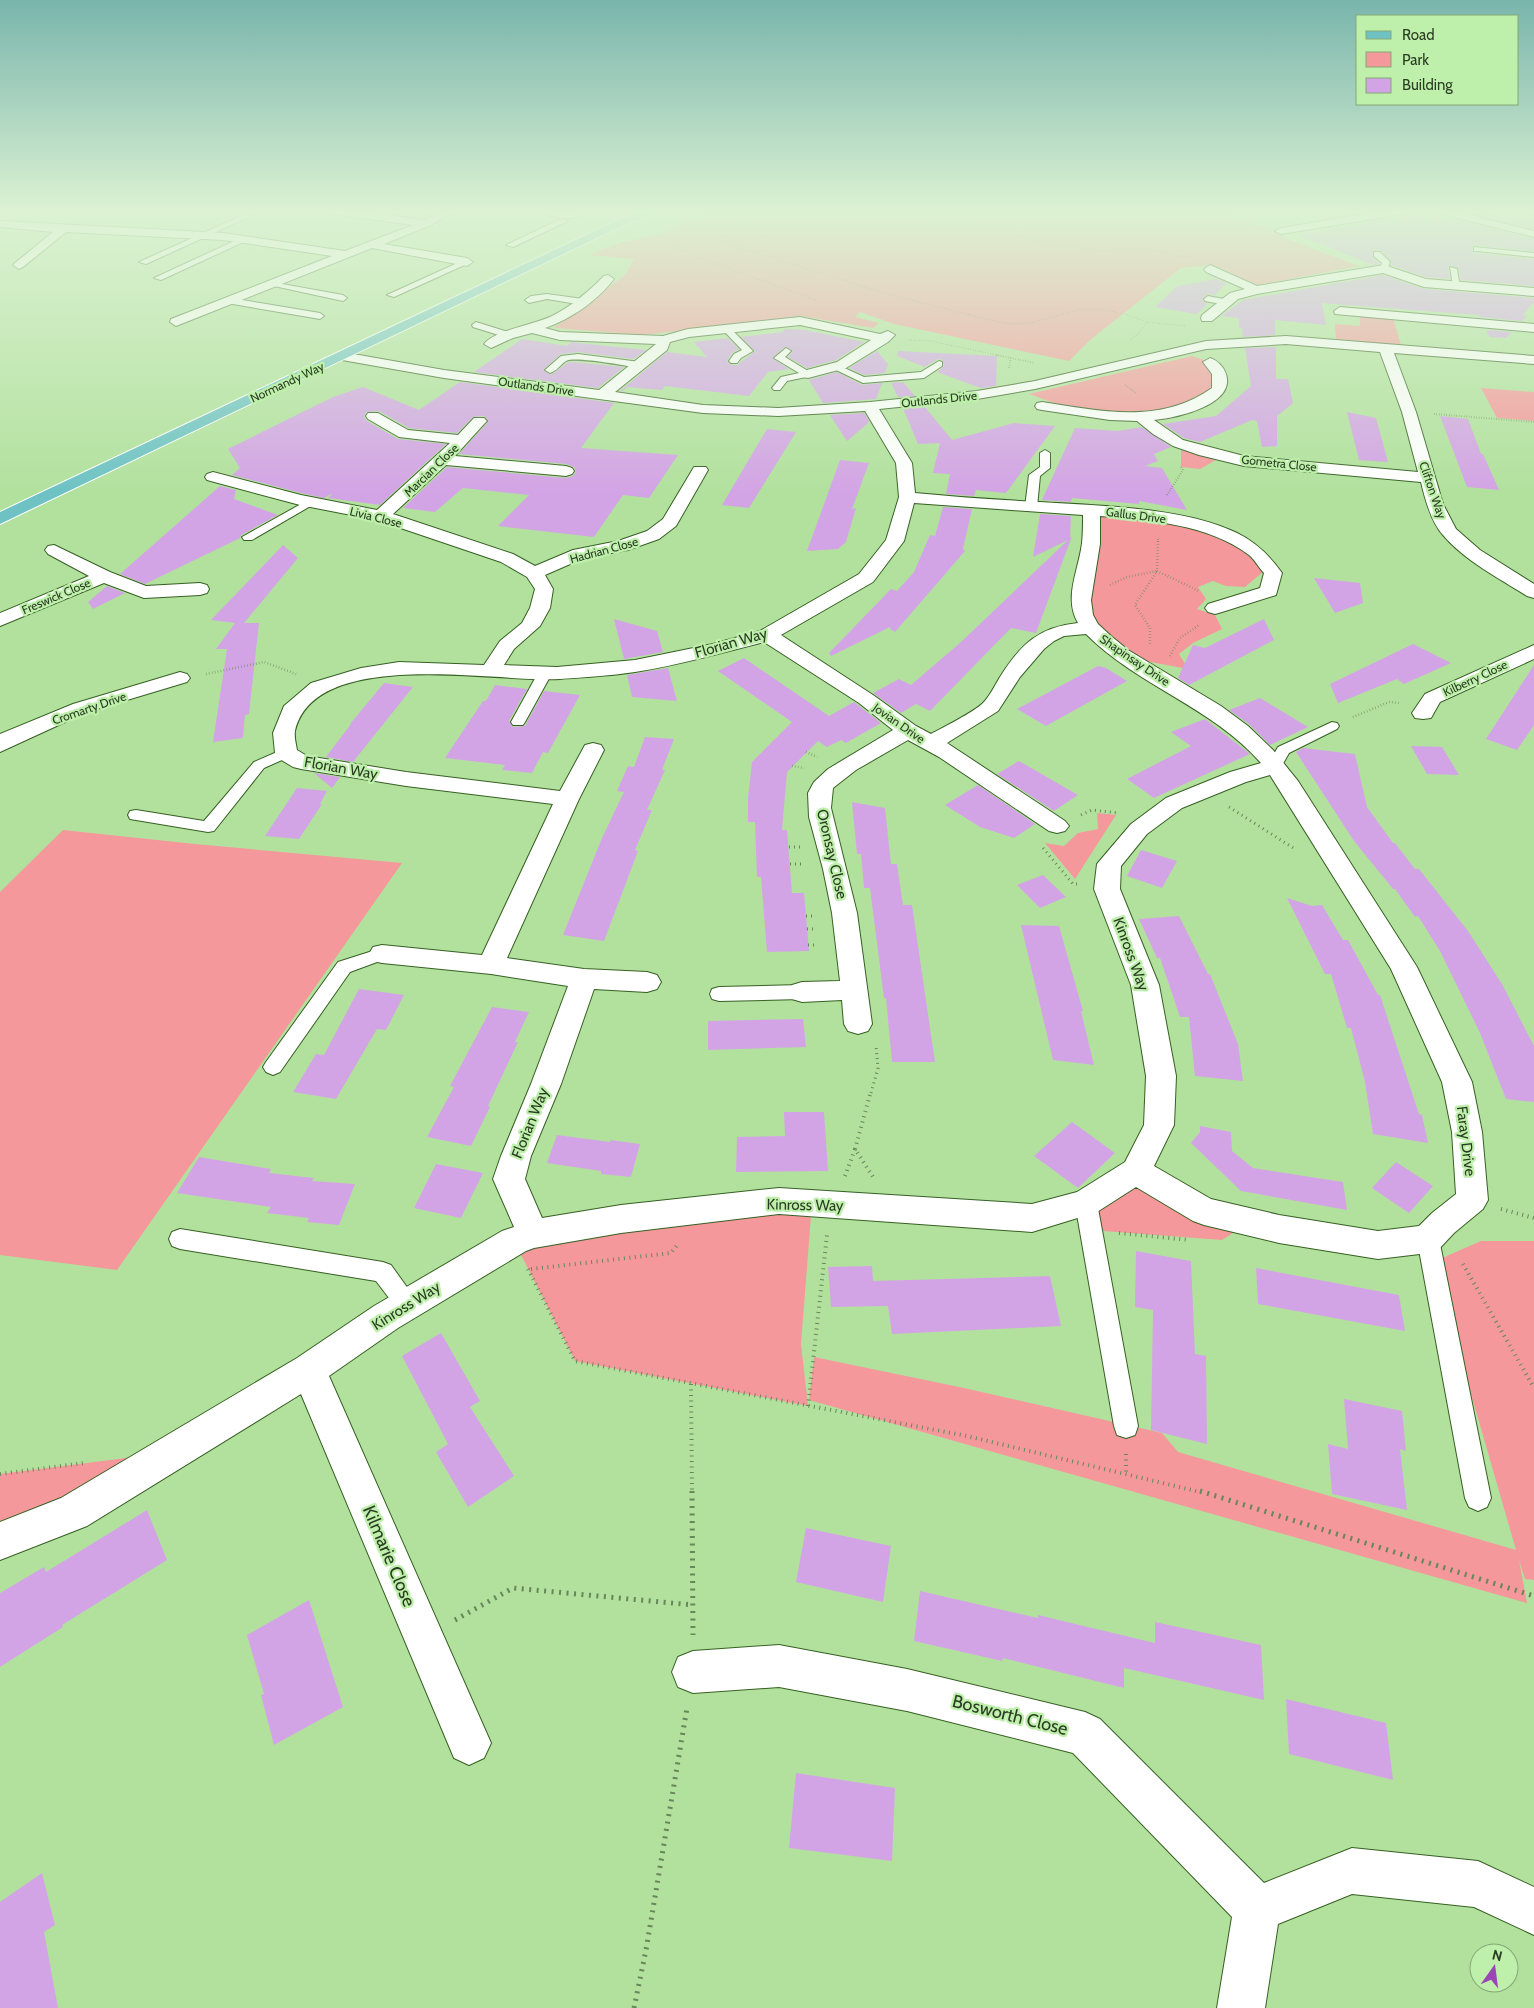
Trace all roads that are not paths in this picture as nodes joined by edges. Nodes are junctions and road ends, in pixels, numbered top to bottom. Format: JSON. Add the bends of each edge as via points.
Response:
{"nodes":[{"id":1,"x":223,"y":305,"type":"edge"},
{"id":2,"x":247,"y":305,"type":"edge"},
{"id":3,"x":447,"y":305,"type":"edge"},
{"id":4,"x":580,"y":305,"type":"edge"},
{"id":5,"x":1223,"y":305,"type":"edge"},
{"id":6,"x":1335,"y":305,"type":"edge"},
{"id":7,"x":320,"y":316,"type":"dead end"},
{"id":8,"x":1207,"y":318,"type":"dead end"},
{"id":9,"x":176,"y":322,"type":"dead end"},
{"id":10,"x":476,"y":325,"type":"dead end"},
{"id":11,"x":726,"y":328,"type":"junction"},
{"id":12,"x":1534,"y":328,"type":"edge"},
{"id":13,"x":533,"y":329,"type":"junction"},
{"id":14,"x":505,"y":334,"type":"junction"},
{"id":15,"x":664,"y":340,"type":"junction"},
{"id":16,"x":491,"y":344,"type":"dead end"},
{"id":17,"x":1385,"y":348,"type":"junction"},
{"id":18,"x":786,"y":351,"type":"dead end"},
{"id":19,"x":342,"y":356,"type":"junction"},
{"id":20,"x":1534,"y":360,"type":"edge"},
{"id":21,"x":734,"y":361,"type":"dead end"},
{"id":22,"x":1210,"y":362,"type":"dead end"},
{"id":23,"x":938,"y":364,"type":"dead end"},
{"id":24,"x":640,"y":365,"type":"junction"},
{"id":25,"x":837,"y":368,"type":"junction"},
{"id":26,"x":550,"y":370,"type":"dead end"},
{"id":27,"x":808,"y":374,"type":"junction"},
{"id":28,"x":777,"y":388,"type":"dead end"},
{"id":29,"x":602,"y":395,"type":"junction"},
{"id":30,"x":870,"y":406,"type":"junction"},
{"id":31,"x":1042,"y":406,"type":"dead end"},
{"id":32,"x":373,"y":416,"type":"dead end"},
{"id":33,"x":1141,"y":416,"type":"junction"},
{"id":34,"x":479,"y":421,"type":"dead end"},
{"id":35,"x":462,"y":440,"type":"junction"},
{"id":36,"x":1045,"y":453,"type":"dead end"},
{"id":37,"x":443,"y":460,"type":"junction"},
{"id":38,"x":700,"y":470,"type":"dead end"},
{"id":39,"x":566,"y":471,"type":"dead end"},
{"id":40,"x":213,"y":477,"type":"dead end"},
{"id":41,"x":1428,"y":478,"type":"junction"},
{"id":42,"x":908,"y":498,"type":"junction"},
{"id":43,"x":310,"y":502,"type":"junction"},
{"id":44,"x":1031,"y":507,"type":"junction"},
{"id":45,"x":1091,"y":510,"type":"junction"},
{"id":46,"x":381,"y":516,"type":"junction"},
{"id":47,"x":0,"y":518,"type":"edge"},
{"id":48,"x":248,"y":537,"type":"dead end"},
{"id":49,"x":54,"y":550,"type":"dead end"},
{"id":50,"x":534,"y":573,"type":"junction"},
{"id":51,"x":1534,"y":575,"type":"edge"},
{"id":52,"x":104,"y":576,"type":"junction"},
{"id":53,"x":1512,"y":580,"type":"junction"},
{"id":54,"x":200,"y":589,"type":"dead end"},
{"id":55,"x":1534,"y":592,"type":"edge"},
{"id":56,"x":1221,"y":606,"type":"road end"},
{"id":57,"x":1086,"y":619,"type":"junction"},
{"id":58,"x":0,"y":620,"type":"edge"},
{"id":59,"x":767,"y":635,"type":"junction"},
{"id":60,"x":1534,"y":651,"type":"edge"},
{"id":61,"x":490,"y":671,"type":"junction"},
{"id":62,"x":545,"y":673,"type":"junction"},
{"id":63,"x":180,"y":678,"type":"road end"},
{"id":64,"x":1425,"y":710,"type":"road end"},
{"id":65,"x":518,"y":722,"type":"dead end"},
{"id":66,"x":1332,"y":726,"type":"road end"},
{"id":67,"x":908,"y":731,"type":"junction"},
{"id":68,"x":930,"y":744,"type":"junction"},
{"id":69,"x":0,"y":745,"type":"edge"},
{"id":70,"x":593,"y":750,"type":"dead end"},
{"id":71,"x":286,"y":753,"type":"junction"},
{"id":72,"x":1275,"y":766,"type":"junction"},
{"id":73,"x":567,"y":799,"type":"junction"},
{"id":74,"x":136,"y":815,"type":"dead end"},
{"id":75,"x":1057,"y":826,"type":"road end"},
{"id":76,"x":382,"y":954,"type":"joint"},
{"id":77,"x":491,"y":965,"type":"junction"},
{"id":78,"x":584,"y":979,"type":"junction"},
{"id":79,"x":647,"y":982,"type":"dead end"},
{"id":80,"x":854,"y":990,"type":"junction"},
{"id":81,"x":802,"y":992,"type":"joint"},
{"id":82,"x":719,"y":994,"type":"dead end"},
{"id":83,"x":858,"y":1024,"type":"road end"},
{"id":84,"x":273,"y":1068,"type":"dead end"},
{"id":85,"x":1136,"y":1171,"type":"junction"},
{"id":86,"x":1088,"y":1217,"type":"junction"},
{"id":87,"x":1436,"y":1231,"type":"junction"},
{"id":88,"x":180,"y":1239,"type":"dead end"},
{"id":89,"x":525,"y":1248,"type":"junction"},
{"id":90,"x":407,"y":1304,"type":"junction"},
{"id":91,"x":310,"y":1370,"type":"junction"},
{"id":92,"x":1126,"y":1426,"type":"dead end"},
{"id":93,"x":1478,"y":1498,"type":"dead end"},
{"id":94,"x":0,"y":1542,"type":"edge"},
{"id":95,"x":693,"y":1672,"type":"road end"},
{"id":96,"x":469,"y":1743,"type":"dead end"},
{"id":97,"x":1257,"y":1909,"type":"junction"},
{"id":98,"x":1534,"y":1912,"type":"edge"},
{"id":99,"x":1241,"y":2008,"type":"edge"}],
"edges":[{"from":1,"to":9,"type":"street"},
{"from":2,"to":7,"type":"lane"},
{"from":3,"to":19,"type":"main road","name":"Normandy Way"},
{"from":4,"to":13,"type":"street","via":[[565,316]]},
{"from":5,"to":8,"type":"street"},
{"from":6,"to":12,"type":"street","via":[[1341,317]]},
{"from":10,"to":14,"type":"lane"},
{"from":11,"to":15,"type":"street"},
{"from":11,"to":21,"type":"lane","via":[[748,351]]},
{"from":11,"to":25,"type":"street","via":[[800,321],[885,337]]},
{"from":13,"to":14,"type":"street"},
{"from":13,"to":15,"type":"street","via":[[560,336]]},
{"from":14,"to":16,"type":"street"},
{"from":15,"to":24,"type":"street","via":[[662,347]]},
{"from":17,"to":20,"type":"street","name":"Outlands Drive"},
{"from":17,"to":30,"type":"street","name":"Outlands Drive","via":[[1286,340],[1206,345],[1035,385]]},
{"from":17,"to":41,"type":"street","name":"Clifton Way","via":[[1409,412]]},
{"from":18,"to":27,"type":"lane","via":[[779,358]]},
{"from":19,"to":29,"type":"street","name":"Outlands Drive","via":[[444,374]]},
{"from":19,"to":47,"type":"main road","name":"Normandy Way"},
{"from":22,"to":33,"type":"street","via":[[1221,375],[1219,390],[1211,397],[1195,406]]},
{"from":23,"to":25,"type":"lane","via":[[924,375],[863,380]]},
{"from":24,"to":26,"type":"lane","via":[[578,357],[564,358]]},
{"from":24,"to":29,"type":"street"},
{"from":25,"to":27,"type":"street"},
{"from":27,"to":28,"type":"lane","via":[[784,379]]},
{"from":29,"to":30,"type":"street","name":"Outlands Drive","via":[[739,411]]},
{"from":30,"to":42,"type":"street","name":"Florian Way","via":[[904,463]]},
{"from":31,"to":33,"type":"street","via":[[1086,414]]},
{"from":32,"to":35,"type":"street","via":[[404,434]]},
{"from":33,"to":41,"type":"street","name":"Gometra Close","via":[[1178,442],[1244,461]]},
{"from":34,"to":35,"type":"street","name":"Marcian Close"},
{"from":35,"to":37,"type":"street","name":"Marcian Close"},
{"from":36,"to":44,"type":"lane","via":[[1045,468],[1035,475]]},
{"from":37,"to":39,"type":"street"},
{"from":37,"to":46,"type":"street","name":"Marcian Close"},
{"from":38,"to":50,"type":"street","name":"Hadrian Close","via":[[670,522],[653,535],[622,546],[579,554]]},
{"from":40,"to":43,"type":"street","name":"Livia Close"},
{"from":41,"to":53,"type":"street","name":"Clifton Way","via":[[1435,504],[1449,532]]},
{"from":42,"to":44,"type":"street","name":"Gallus Drive"},
{"from":42,"to":59,"type":"street","name":"Florian Way","via":[[895,542],[866,578]]},
{"from":43,"to":46,"type":"street","name":"Livia Close"},
{"from":43,"to":48,"type":"lane"},
{"from":44,"to":45,"type":"street","name":"Gallus Drive"},
{"from":45,"to":56,"type":"street","name":"Gallus Drive","via":[[1190,523],[1244,545],[1270,566],[1273,572],[1269,591]]},
{"from":45,"to":57,"type":"street","via":[[1091,542],[1082,591]]},
{"from":46,"to":50,"type":"street","name":"Livia Close","via":[[507,558]]},
{"from":49,"to":52,"type":"street"},
{"from":50,"to":61,"type":"street","via":[[544,589],[540,608],[530,626],[507,645]]},
{"from":51,"to":53,"type":"street"},
{"from":52,"to":54,"type":"street","name":"Freswick Close","via":[[144,592]]},
{"from":52,"to":58,"type":"street","name":"Freswick Close"},
{"from":53,"to":55,"type":"street","name":"Clifton Way"},
{"from":57,"to":68,"type":"street","via":[[1037,644],[990,707]]},
{"from":57,"to":72,"type":"street","name":"Shapinsay Drive","via":[[1120,653],[1160,672],[1250,738]]},
{"from":59,"to":62,"type":"street","name":"Florian Way","via":[[716,650],[634,666]]},
{"from":59,"to":67,"type":"street","name":"Jovian Drive","via":[[866,699]]},
{"from":60,"to":64,"type":"street","name":"Kilberry Close","via":[[1432,698]]},
{"from":61,"to":62,"type":"street","name":"Florian Way"},
{"from":61,"to":71,"type":"street","name":"Florian Way","via":[[399,668],[361,674],[318,688],[292,712],[284,733]]},
{"from":62,"to":65,"type":"lane"},
{"from":63,"to":69,"type":"street","name":"Cromarty Drive","via":[[80,708]]},
{"from":66,"to":72,"type":"lane","via":[[1283,750]]},
{"from":67,"to":68,"type":"street","name":"Jovian Drive"},
{"from":67,"to":80,"type":"street","name":"Oronsay Close","via":[[844,768],[820,791],[820,815],[847,916]]},
{"from":68,"to":75,"type":"street","name":"Jovian Drive","via":[[947,752]]},
{"from":70,"to":73,"type":"street"},
{"from":71,"to":73,"type":"street","name":"Florian Way","via":[[301,762]]},
{"from":71,"to":74,"type":"lane","via":[[259,765],[208,827]]},
{"from":72,"to":85,"type":"street","name":"Kinross Way","via":[[1174,803],[1144,825],[1109,864],[1107,889],[1145,985],[1161,1076],[1159,1125]]},
{"from":72,"to":87,"type":"street","name":"Faray Drive","via":[[1295,791],[1404,967],[1457,1082],[1467,1132],[1472,1200]]},
{"from":73,"to":77,"type":"street"},
{"from":76,"to":77,"type":"street"},
{"from":76,"to":84,"type":"lane","via":[[344,967]]},
{"from":77,"to":78,"type":"street"},
{"from":78,"to":79,"type":"street"},
{"from":78,"to":89,"type":"street","name":"Florian Way","via":[[509,1179]]},
{"from":80,"to":81,"type":"street"},
{"from":80,"to":83,"type":"street","name":"Oronsay Close"},
{"from":81,"to":82,"type":"lane"},
{"from":85,"to":86,"type":"street","name":"Kinross Way"},
{"from":85,"to":87,"type":"street","via":[[1204,1211],[1272,1227],[1378,1245]]},
{"from":86,"to":89,"type":"street","name":"Kinross Way","via":[[1032,1218],[780,1201],[621,1219]]},
{"from":86,"to":92,"type":"lane"},
{"from":87,"to":93,"type":"lane"},
{"from":88,"to":90,"type":"lane","via":[[383,1272]]},
{"from":89,"to":90,"type":"street","name":"Kinross Way"},
{"from":90,"to":91,"type":"street","name":"Kinross Way"},
{"from":91,"to":94,"type":"street","name":"Kinross Way","via":[[73,1512]]},
{"from":91,"to":96,"type":"street","name":"Kilmarie Close"},
{"from":95,"to":97,"type":"street","name":"Bosworth Close","via":[[779,1666],[889,1686],[1086,1734]]},
{"from":97,"to":98,"type":"street","via":[[1352,1871],[1478,1884]]},
{"from":97,"to":99,"type":"street"}]}
